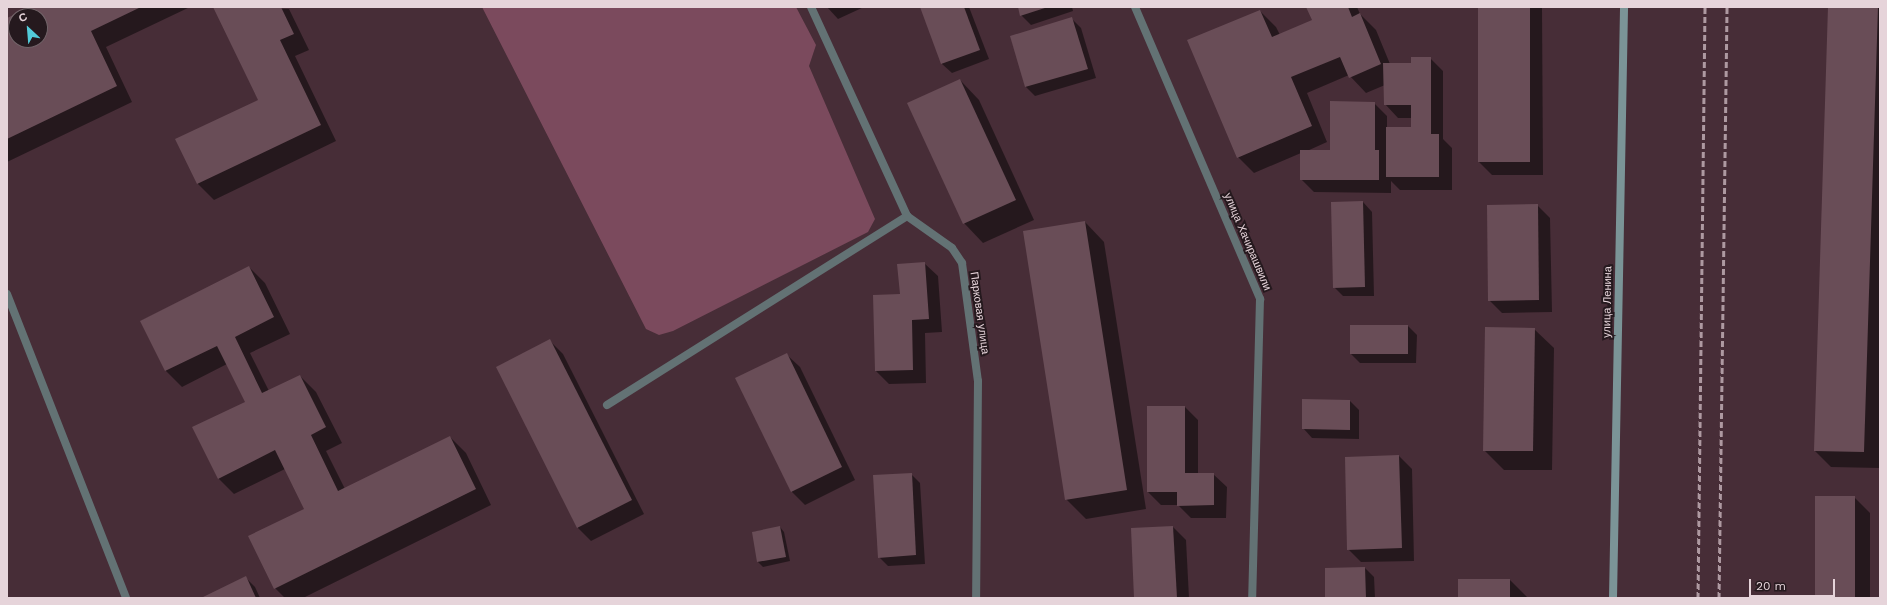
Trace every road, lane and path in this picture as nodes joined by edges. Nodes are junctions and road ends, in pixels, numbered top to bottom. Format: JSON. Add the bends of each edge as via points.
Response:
{"nodes":[{"id":1,"x":811,"y":7,"type":"edge"},
{"id":2,"x":1134,"y":7,"type":"edge"},
{"id":3,"x":1624,"y":7,"type":"edge"},
{"id":4,"x":907,"y":216,"type":"junction"},
{"id":5,"x":7,"y":294,"type":"edge"},
{"id":6,"x":607,"y":405,"type":"dead end"},
{"id":7,"x":126,"y":598,"type":"edge"},
{"id":8,"x":976,"y":598,"type":"edge"},
{"id":9,"x":1252,"y":598,"type":"edge"},
{"id":10,"x":1613,"y":598,"type":"edge"}],
"edges":[{"from":1,"to":4,"type":"street","name":"Парковая улица"},
{"from":2,"to":9,"type":"street","name":"улица Хачирашвили","via":[[1260,299]]},
{"from":3,"to":10,"type":"street","name":"улица Ленина"},
{"from":4,"to":6,"type":"street"},
{"from":4,"to":8,"type":"street","name":"Парковая улица","via":[[952,248],[962,263],[978,381]]},
{"from":5,"to":7,"type":"street"}]}
